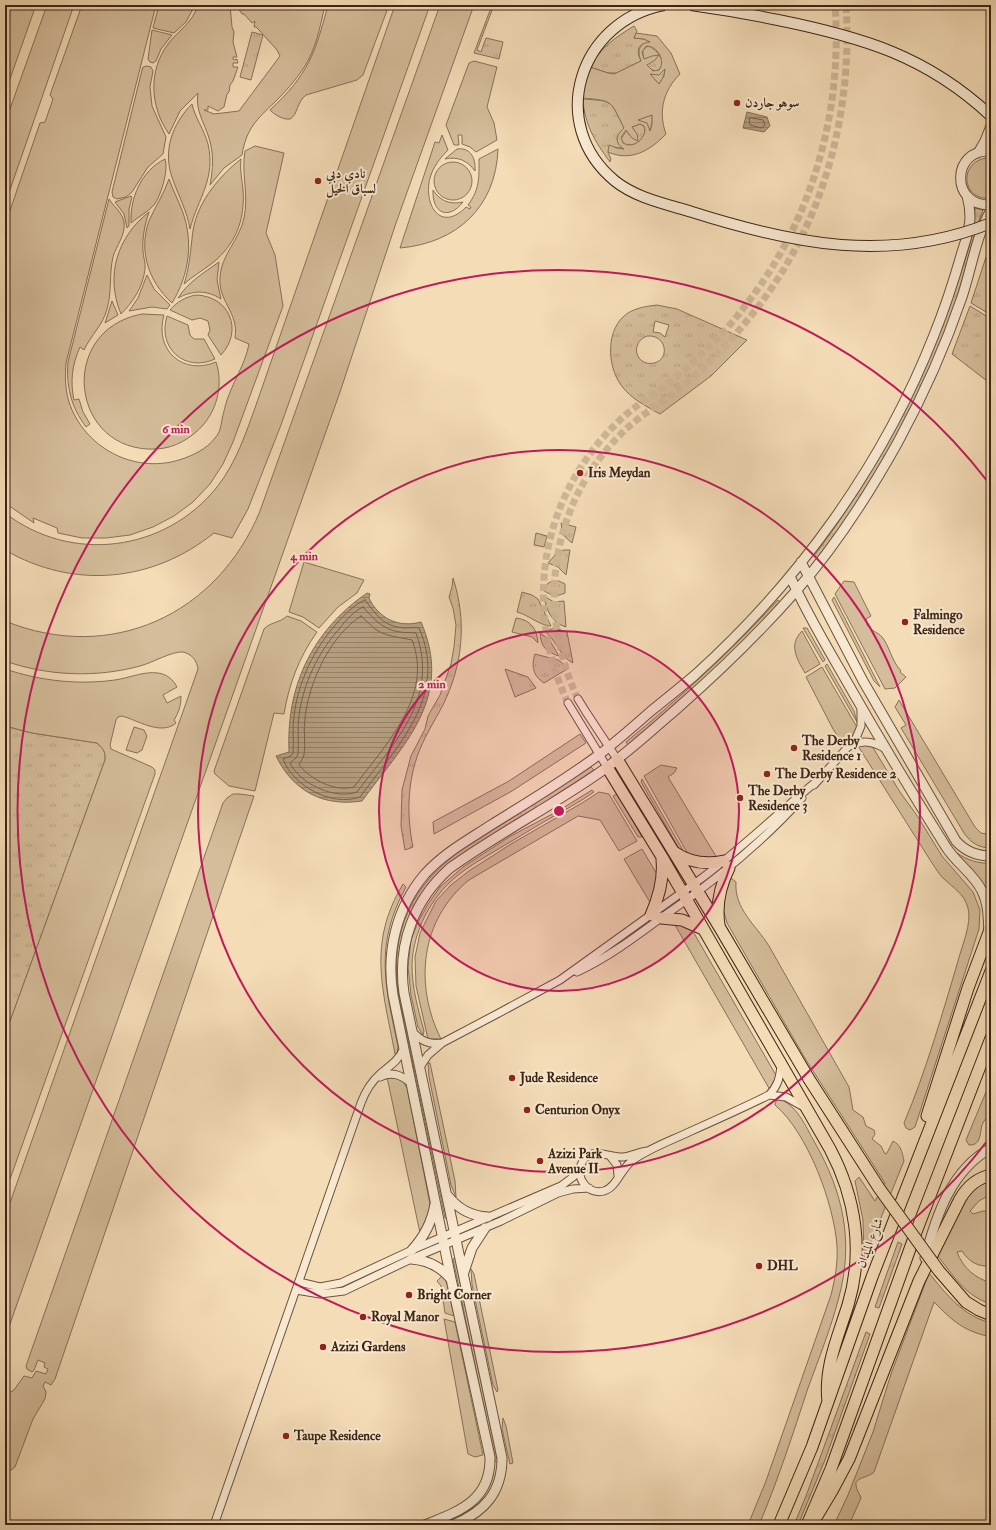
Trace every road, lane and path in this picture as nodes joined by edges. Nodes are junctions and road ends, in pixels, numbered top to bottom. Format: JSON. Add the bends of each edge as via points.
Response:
{"nodes":[{"id":1,"x":664,"y":5,"type":"edge"},
{"id":2,"x":691,"y":5,"type":"edge"},
{"id":3,"x":991,"y":116,"type":"edge"},
{"id":4,"x":991,"y":126,"type":"edge"},
{"id":5,"x":991,"y":152,"type":"edge"},
{"id":6,"x":978,"y":153,"type":"junction"},
{"id":7,"x":967,"y":196,"type":"junction"},
{"id":8,"x":991,"y":205,"type":"edge"},
{"id":9,"x":991,"y":210,"type":"edge"},
{"id":10,"x":991,"y":223,"type":"edge"},
{"id":11,"x":801,"y":562,"type":"junction"},
{"id":12,"x":790,"y":576,"type":"junction"},
{"id":13,"x":808,"y":576,"type":"junction"},
{"id":14,"x":796,"y":591,"type":"junction"},
{"id":15,"x":578,"y":699,"type":"tunnel mouth"},
{"id":16,"x":568,"y":703,"type":"tunnel mouth"},
{"id":17,"x":861,"y":708,"type":"junction"},
{"id":18,"x":850,"y":746,"type":"junction"},
{"id":19,"x":609,"y":747,"type":"junction"},
{"id":20,"x":887,"y":750,"type":"junction"},
{"id":21,"x":600,"y":754,"type":"junction"},
{"id":22,"x":617,"y":759,"type":"junction"},
{"id":23,"x":607,"y":767,"type":"junction"},
{"id":24,"x":674,"y":852,"type":"junction"},
{"id":25,"x":991,"y":856,"type":"edge"},
{"id":26,"x":662,"y":857,"type":"junction"},
{"id":27,"x":726,"y":864,"type":"junction"},
{"id":28,"x":696,"y":888,"type":"junction"},
{"id":29,"x":685,"y":896,"type":"junction"},
{"id":30,"x":656,"y":917,"type":"junction"},
{"id":31,"x":703,"y":928,"type":"junction"},
{"id":32,"x":720,"y":928,"type":"junction"},
{"id":33,"x":990,"y":930,"type":"edge"},
{"id":34,"x":991,"y":971,"type":"edge"},
{"id":35,"x":560,"y":980,"type":"junction"},
{"id":36,"x":412,"y":1031,"type":"junction"},
{"id":37,"x":991,"y":1038,"type":"edge"},
{"id":38,"x":442,"y":1043,"type":"junction"},
{"id":39,"x":991,"y":1046,"type":"edge"},
{"id":40,"x":404,"y":1048,"type":"junction"},
{"id":41,"x":983,"y":1057,"type":"junction"},
{"id":42,"x":781,"y":1063,"type":"junction"},
{"id":43,"x":420,"y":1067,"type":"junction"},
{"id":44,"x":376,"y":1079,"type":"junction"},
{"id":45,"x":412,"y":1083,"type":"junction"},
{"id":46,"x":770,"y":1095,"type":"junction"},
{"id":47,"x":809,"y":1111,"type":"junction"},
{"id":48,"x":991,"y":1148,"type":"edge"},
{"id":49,"x":647,"y":1151,"type":"junction"},
{"id":50,"x":610,"y":1156,"type":"junction"},
{"id":51,"x":580,"y":1170,"type":"junction"},
{"id":52,"x":991,"y":1175,"type":"edge"},
{"id":53,"x":618,"y":1176,"type":"junction"},
{"id":54,"x":906,"y":1187,"type":"junction"},
{"id":55,"x":589,"y":1188,"type":"junction"},
{"id":56,"x":447,"y":1195,"type":"junction"},
{"id":57,"x":435,"y":1199,"type":"junction"},
{"id":58,"x":488,"y":1217,"type":"junction"},
{"id":59,"x":485,"y":1228,"type":"junction"},
{"id":60,"x":455,"y":1236,"type":"junction"},
{"id":61,"x":444,"y":1241,"type":"junction"},
{"id":62,"x":411,"y":1255,"type":"junction"},
{"id":63,"x":463,"y":1275,"type":"junction"},
{"id":64,"x":451,"y":1279,"type":"junction"},
{"id":65,"x":919,"y":1281,"type":"junction"},
{"id":66,"x":299,"y":1282,"type":"junction"},
{"id":67,"x":296,"y":1290,"type":"junction"},
{"id":68,"x":991,"y":1315,"type":"edge"},
{"id":69,"x":828,"y":1402,"type":"junction"},
{"id":70,"x":488,"y":1475,"type":"junction"},
{"id":71,"x":499,"y":1479,"type":"junction"},
{"id":72,"x":214,"y":1525,"type":"edge"},
{"id":73,"x":425,"y":1525,"type":"edge"},
{"id":74,"x":453,"y":1525,"type":"edge"},
{"id":75,"x":779,"y":1525,"type":"edge"},
{"id":76,"x":807,"y":1525,"type":"edge"},
{"id":77,"x":811,"y":1525,"type":"edge"}],
"edges":[{"from":1,"to":10,"type":"main road","bridge":true,"via":[[636,13],[611,30],[592,53],[581,82],[578,112],[585,141],[601,167],[624,187],[649,199],[730,223],[778,236],[831,245],[878,246],[920,242],[955,235]]},
{"from":2,"to":3,"type":"main road","bridge":true,"via":[[798,24],[873,44],[902,55],[935,74]]},
{"from":4,"to":6,"type":"street"},
{"from":5,"to":6,"type":"street"},
{"from":6,"to":7,"type":"street","via":[[967,161],[961,173],[962,187]]},
{"from":7,"to":8,"type":"street","via":[[980,204]]},
{"from":7,"to":11,"type":"street","via":[[970,216],[967,236],[950,293],[925,357],[878,451],[845,503]]},
{"from":9,"to":13,"type":"street","via":[[939,358],[913,413],[866,496]]},
{"from":11,"to":12,"type":"street"},
{"from":11,"to":13,"type":"street"},
{"from":12,"to":14,"type":"street"},
{"from":12,"to":19,"type":"street","via":[[709,661]]},
{"from":13,"to":14,"type":"street"},
{"from":13,"to":25,"type":"street","via":[[871,695],[956,840],[974,854]]},
{"from":14,"to":17,"type":"street"},
{"from":14,"to":22,"type":"street","via":[[721,669]]},
{"from":15,"to":19,"type":"street"},
{"from":16,"to":21,"type":"street"},
{"from":17,"to":18,"type":"street","via":[[860,730]]},
{"from":17,"to":20,"type":"street"},
{"from":18,"to":20,"type":"street","via":[[858,742],[867,742]]},
{"from":18,"to":27,"type":"street","via":[[817,781],[761,828]]},
{"from":19,"to":21,"type":"street"},
{"from":19,"to":22,"type":"street"},
{"from":20,"to":33,"type":"street","via":[[946,847],[982,890],[987,904]]},
{"from":21,"to":23,"type":"street"},
{"from":21,"to":40,"type":"street","via":[[454,849],[435,864],[412,892],[397,924],[390,959],[393,995]]},
{"from":22,"to":23,"type":"street"},
{"from":22,"to":24,"type":"main road"},
{"from":23,"to":26,"type":"main road"},
{"from":23,"to":36,"type":"street","via":[[460,861],[426,893],[410,924],[402,958],[402,982]]},
{"from":24,"to":27,"type":"main road","via":[[698,863]]},
{"from":24,"to":28,"type":"main road"},
{"from":26,"to":29,"type":"main road"},
{"from":26,"to":30,"type":"main road","via":[[663,873]]},
{"from":27,"to":28,"type":"street"},
{"from":27,"to":32,"type":"main road","via":[[719,895]]},
{"from":28,"to":29,"type":"street"},
{"from":28,"to":32,"type":"main road"},
{"from":29,"to":30,"type":"street"},
{"from":29,"to":30,"type":"street"},
{"from":29,"to":31,"type":"main road"},
{"from":30,"to":31,"type":"main road","via":[[682,920]]},
{"from":30,"to":35,"type":"street"},
{"from":30,"to":35,"type":"street","via":[[612,952]]},
{"from":31,"to":42,"type":"main road"},
{"from":32,"to":68,"type":"main road","bridge":true,"via":[[809,1080],[879,1188],[939,1271],[966,1302]]},
{"from":33,"to":54,"type":"main road","via":[[921,1133]]},
{"from":34,"to":54,"type":"main road","name":"شارع الميدان"},
{"from":35,"to":38,"type":"street"},
{"from":36,"to":38,"type":"street","via":[[425,1042]]},
{"from":36,"to":43,"type":"street"},
{"from":37,"to":41,"type":"main road"},
{"from":38,"to":43,"type":"street","via":[[428,1055]]},
{"from":39,"to":41,"type":"main road"},
{"from":40,"to":44,"type":"street","via":[[396,1062]]},
{"from":40,"to":45,"type":"street"},
{"from":41,"to":76,"type":"main road","via":[[911,1245],[840,1443]]},
{"from":42,"to":46,"type":"street","via":[[779,1081]]},
{"from":42,"to":47,"type":"main road"},
{"from":43,"to":56,"type":"street"},
{"from":44,"to":45,"type":"street","via":[[396,1074]]},
{"from":44,"to":66,"type":"street","via":[[361,1102]]},
{"from":45,"to":57,"type":"street"},
{"from":46,"to":47,"type":"street","via":[[792,1099]]},
{"from":46,"to":49,"type":"street"},
{"from":47,"to":69,"type":"main road","via":[[841,1172],[852,1207],[856,1231],[853,1281],[830,1360],[827,1378]]},
{"from":48,"to":65,"type":"street","via":[[969,1164],[953,1186],[932,1232]]},
{"from":49,"to":50,"type":"street","via":[[626,1156]]},
{"from":49,"to":53,"type":"street","via":[[627,1165]]},
{"from":50,"to":51,"type":"street","via":[[602,1153],[590,1155],[584,1160]]},
{"from":50,"to":53,"type":"street","via":[[617,1165]]},
{"from":51,"to":55,"type":"street","via":[[582,1182]]},
{"from":51,"to":58,"type":"street","via":[[561,1186]]},
{"from":52,"to":65,"type":"main road","via":[[975,1182],[964,1192]]},
{"from":53,"to":55,"type":"street","via":[[607,1190],[597,1191]]},
{"from":54,"to":69,"type":"main road","name":"شارع الميدان"},
{"from":55,"to":59,"type":"street","via":[[563,1191]]},
{"from":56,"to":58,"type":"street","via":[[454,1204],[464,1210]]},
{"from":56,"to":60,"type":"street"},
{"from":57,"to":61,"type":"street"},
{"from":57,"to":62,"type":"street","via":[[433,1214]]},
{"from":58,"to":60,"type":"street"},
{"from":59,"to":60,"type":"street"},
{"from":59,"to":63,"type":"street","via":[[472,1248]]},
{"from":60,"to":61,"type":"street"},
{"from":60,"to":63,"type":"street"},
{"from":61,"to":62,"type":"street"},
{"from":61,"to":64,"type":"street"},
{"from":62,"to":64,"type":"street","via":[[434,1265]]},
{"from":62,"to":66,"type":"street","via":[[334,1285],[320,1287]]},
{"from":62,"to":67,"type":"street","via":[[372,1279],[340,1292],[320,1294]]},
{"from":63,"to":71,"type":"street","via":[[500,1450],[502,1465]]},
{"from":64,"to":70,"type":"street","via":[[489,1451]]},
{"from":65,"to":77,"type":"main road","via":[[849,1459]]},
{"from":66,"to":67,"type":"street"},
{"from":67,"to":72,"type":"street"},
{"from":69,"to":75,"type":"main road","name":"شارع الميدان","via":[[801,1476]]},
{"from":70,"to":71,"type":"street"},
{"from":70,"to":73,"type":"street","via":[[484,1487],[471,1503]]},
{"from":71,"to":74,"type":"street","via":[[490,1499],[481,1510]]}]}
